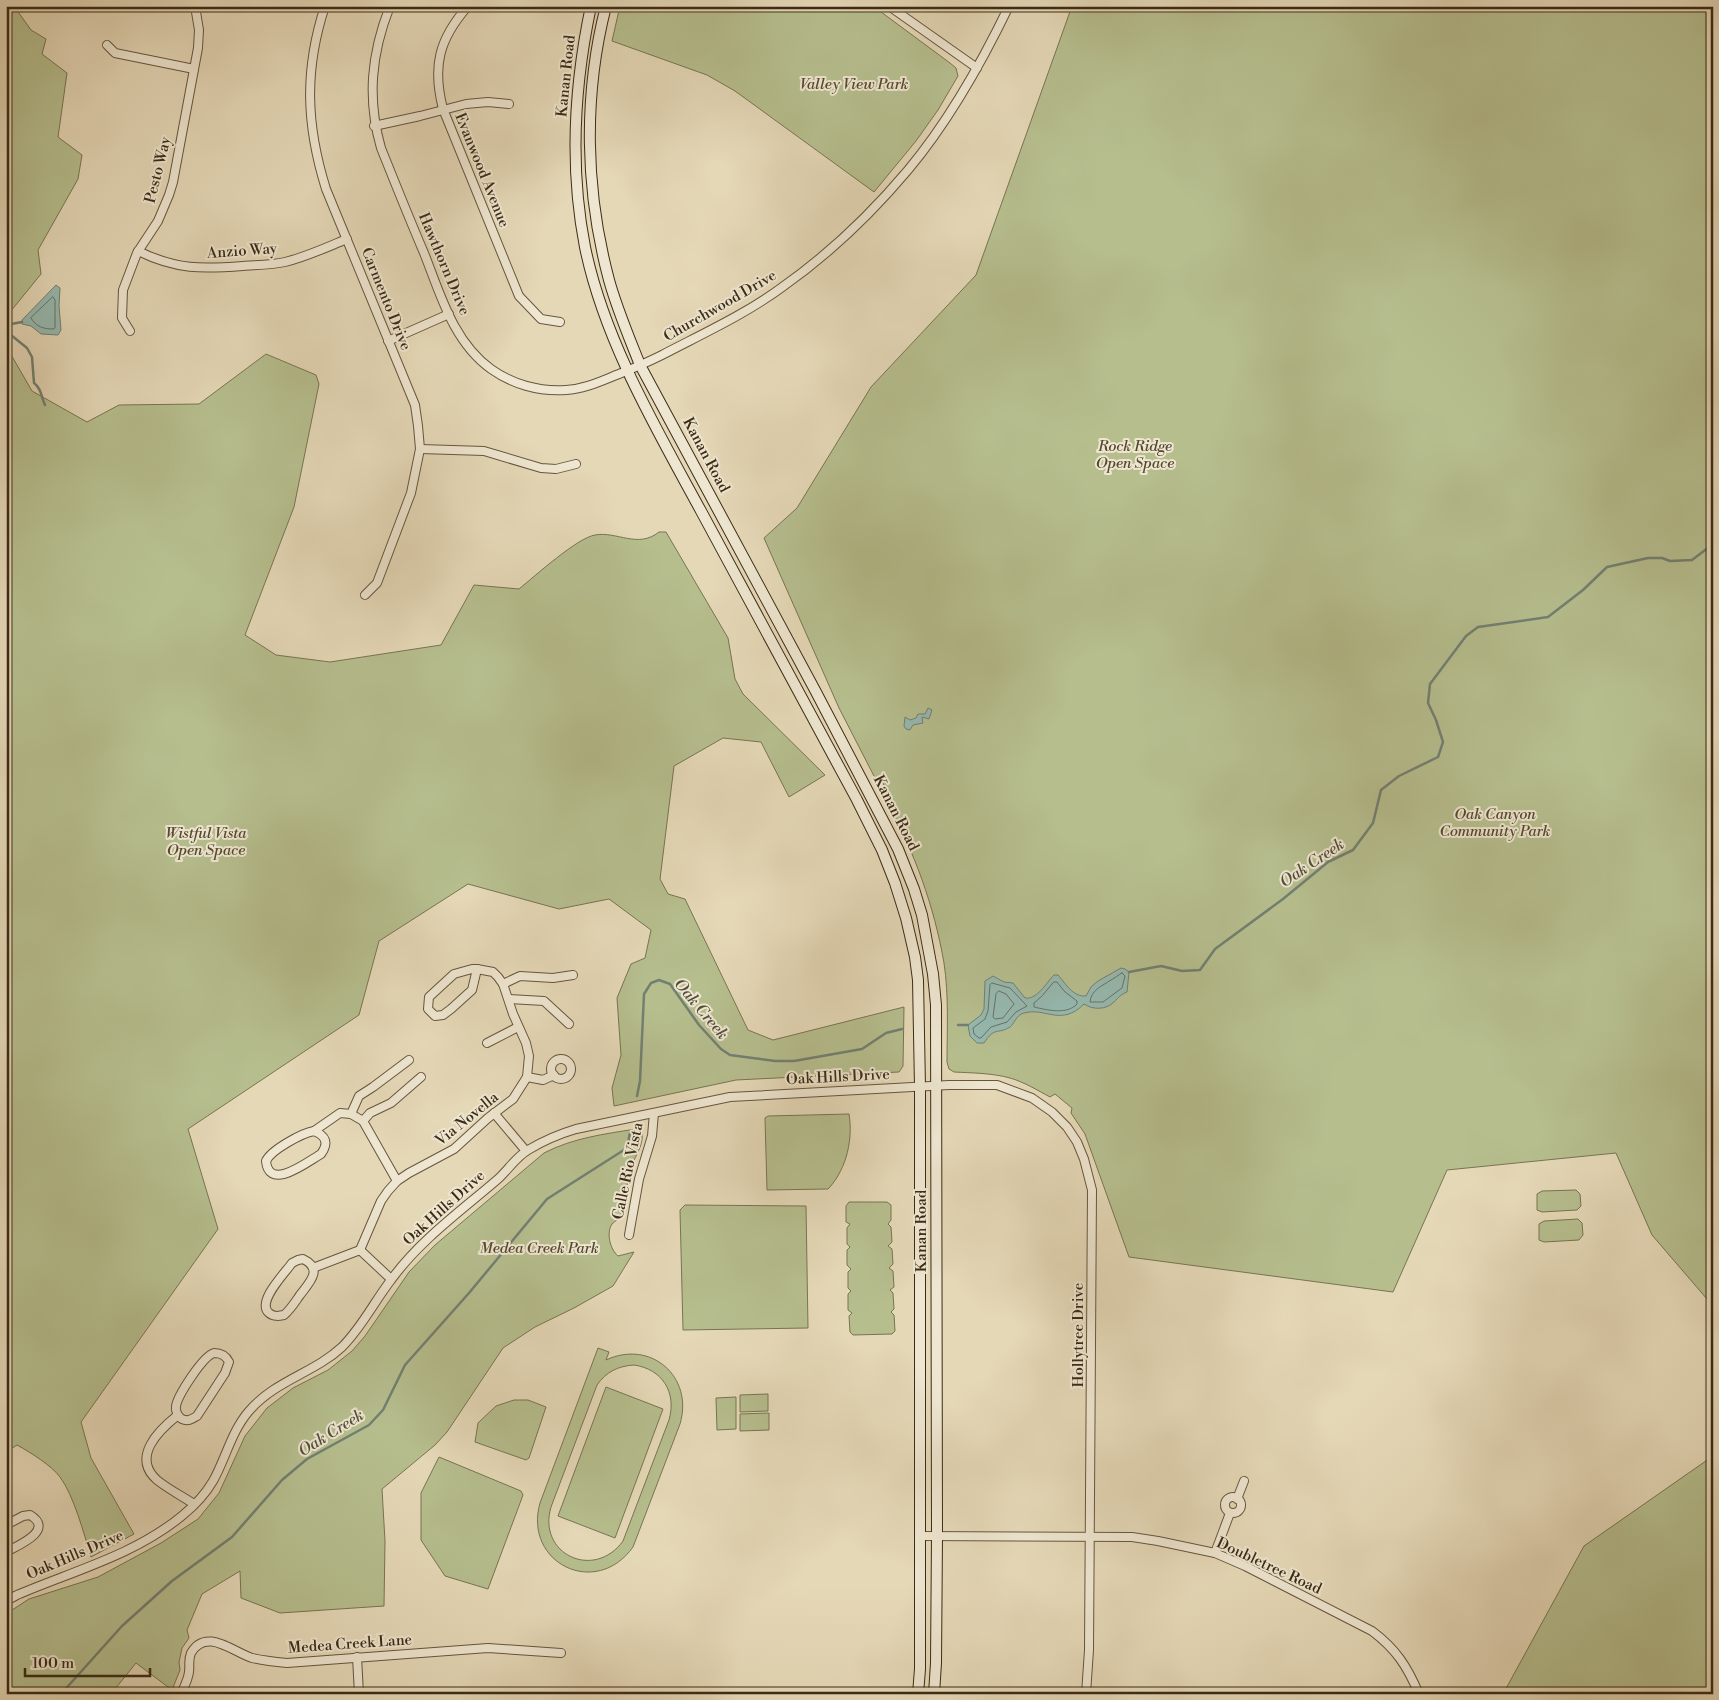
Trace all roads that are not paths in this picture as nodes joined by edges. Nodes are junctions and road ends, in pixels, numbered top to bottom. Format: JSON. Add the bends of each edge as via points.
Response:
{"nodes":[{"id":1,"x":195,"y":6,"type":"edge"},
{"id":2,"x":325,"y":6,"type":"edge"},
{"id":3,"x":390,"y":6,"type":"edge"},
{"id":4,"x":468,"y":6,"type":"edge"},
{"id":5,"x":591,"y":6,"type":"edge"},
{"id":6,"x":606,"y":6,"type":"edge"},
{"id":7,"x":889,"y":6,"type":"edge"},
{"id":8,"x":1009,"y":6,"type":"edge"},
{"id":9,"x":107,"y":45,"type":"dead end"},
{"id":10,"x":978,"y":68,"type":"junction"},
{"id":11,"x":194,"y":69,"type":"junction"},
{"id":12,"x":509,"y":104,"type":"dead end"},
{"id":13,"x":443,"y":109,"type":"junction"},
{"id":14,"x":374,"y":126,"type":"junction"},
{"id":15,"x":346,"y":239,"type":"junction"},
{"id":16,"x":138,"y":251,"type":"junction"},
{"id":17,"x":448,"y":314,"type":"junction"},
{"id":18,"x":560,"y":322,"type":"dead end"},
{"id":19,"x":130,"y":331,"type":"dead end"},
{"id":20,"x":388,"y":341,"type":"junction"},
{"id":21,"x":640,"y":365,"type":"junction"},
{"id":22,"x":628,"y":370,"type":"junction"},
{"id":23,"x":420,"y":449,"type":"junction"},
{"id":24,"x":576,"y":464,"type":"dead end"},
{"id":25,"x":364,"y":595,"type":"dead end"},
{"id":26,"x":477,"y":969,"type":"junction"},
{"id":27,"x":573,"y":975,"type":"dead end"},
{"id":28,"x":503,"y":984,"type":"junction"},
{"id":29,"x":509,"y":999,"type":"junction"},
{"id":30,"x":569,"y":1024,"type":"dead end"},
{"id":31,"x":518,"y":1027,"type":"junction"},
{"id":32,"x":487,"y":1043,"type":"dead end"},
{"id":33,"x":409,"y":1060,"type":"dead end"},
{"id":34,"x":554,"y":1075,"type":"dead end"},
{"id":35,"x":421,"y":1077,"type":"dead end"},
{"id":36,"x":527,"y":1077,"type":"junction"},
{"id":37,"x":935,"y":1086,"type":"junction"},
{"id":38,"x":920,"y":1087,"type":"junction"},
{"id":39,"x":494,"y":1113,"type":"junction"},
{"id":40,"x":654,"y":1113,"type":"junction"},
{"id":41,"x":350,"y":1114,"type":"junction"},
{"id":42,"x":363,"y":1121,"type":"junction"},
{"id":43,"x":314,"y":1131,"type":"junction"},
{"id":44,"x":526,"y":1151,"type":"junction"},
{"id":45,"x":397,"y":1181,"type":"junction"},
{"id":46,"x":629,"y":1235,"type":"dead end"},
{"id":47,"x":360,"y":1250,"type":"junction"},
{"id":48,"x":313,"y":1268,"type":"junction"},
{"id":49,"x":391,"y":1279,"type":"junction"},
{"id":50,"x":178,"y":1415,"type":"junction"},
{"id":51,"x":1244,"y":1481,"type":"dead end"},
{"id":52,"x":194,"y":1504,"type":"junction"},
{"id":53,"x":6,"y":1526,"type":"edge"},
{"id":54,"x":920,"y":1536,"type":"junction"},
{"id":55,"x":937,"y":1536,"type":"junction"},
{"id":56,"x":1089,"y":1537,"type":"junction"},
{"id":57,"x":6,"y":1552,"type":"edge"},
{"id":58,"x":1215,"y":1553,"type":"junction"},
{"id":59,"x":6,"y":1601,"type":"edge"},
{"id":60,"x":561,"y":1653,"type":"dead end"},
{"id":61,"x":356,"y":1657,"type":"junction"},
{"id":62,"x":181,"y":1694,"type":"edge"},
{"id":63,"x":359,"y":1694,"type":"edge"},
{"id":64,"x":918,"y":1694,"type":"edge"},
{"id":65,"x":934,"y":1694,"type":"edge"},
{"id":66,"x":1086,"y":1694,"type":"edge"},
{"id":67,"x":1419,"y":1694,"type":"edge"}],
"edges":[{"from":1,"to":11,"type":"street","name":"Pesto Way","via":[[199,30]]},
{"from":2,"to":15,"type":"street","name":"Carmento Drive","via":[[312,60],[311,129],[326,189]]},
{"from":3,"to":14,"type":"street","name":"Hawthorn Drive","via":[[375,55],[372,90]]},
{"from":4,"to":13,"type":"street","name":"Evanwood Avenue","via":[[450,30],[439,59],[437,78]]},
{"from":5,"to":22,"type":"main road","name":"Kanan Road","via":[[579,67],[576,103],[574,139],[579,210],[593,279]]},
{"from":6,"to":21,"type":"main road","name":"Kanan Road","via":[[591,96],[590,175],[609,280]]},
{"from":7,"to":10,"type":"street"},
{"from":8,"to":10,"type":"street","name":"Churchwood Drive"},
{"from":9,"to":11,"type":"street","via":[[115,54]]},
{"from":10,"to":21,"type":"street","name":"Churchwood Drive","via":[[942,125],[908,169],[872,210],[829,250],[782,288],[741,313]]},
{"from":11,"to":16,"type":"street","name":"Pesto Way","via":[[170,195]]},
{"from":12,"to":13,"type":"street","via":[[488,102]]},
{"from":13,"to":14,"type":"street"},
{"from":13,"to":18,"type":"street","name":"Evanwood Avenue","via":[[518,296],[541,319]]},
{"from":14,"to":17,"type":"street","name":"Hawthorn Drive"},
{"from":15,"to":16,"type":"street","name":"Anzio Way","via":[[285,262],[208,268],[173,265]]},
{"from":15,"to":20,"type":"street","name":"Carmento Drive"},
{"from":16,"to":19,"type":"street","name":"Pesto Way","via":[[122,296],[122,318]]},
{"from":17,"to":20,"type":"street"},
{"from":17,"to":22,"type":"street","name":"Hawthorn Drive","via":[[477,358],[499,374],[526,386],[552,391],[580,389]]},
{"from":20,"to":23,"type":"street","name":"Carmento Drive","via":[[415,405]]},
{"from":21,"to":22,"type":"street","name":"Hawthorn Drive"},
{"from":21,"to":37,"type":"main road","name":"Kanan Road","via":[[870,793],[906,867],[922,915],[933,974]]},
{"from":22,"to":38,"type":"main road","name":"Kanan Road","via":[[858,800],[888,866],[915,957]]},
{"from":23,"to":24,"type":"street","via":[[484,451],[541,468],[556,469]]},
{"from":23,"to":25,"type":"street","name":"Carmento Drive","via":[[411,493],[377,583]]},
{"from":26,"to":26,"type":"street","via":[[454,974],[429,997],[431,1013],[443,1015],[472,990]]},
{"from":26,"to":28,"type":"street","via":[[493,972]]},
{"from":27,"to":28,"type":"street","via":[[553,978],[520,976]]},
{"from":28,"to":29,"type":"street","name":"Via Novella"},
{"from":29,"to":30,"type":"street","via":[[544,1001]]},
{"from":29,"to":31,"type":"street","name":"Via Novella"},
{"from":31,"to":32,"type":"street"},
{"from":31,"to":36,"type":"street","name":"Via Novella","via":[[529,1056]]},
{"from":33,"to":41,"type":"street","via":[[359,1096]]},
{"from":34,"to":36,"type":"street","via":[[543,1080]]},
{"from":35,"to":42,"type":"street","via":[[391,1103]]},
{"from":36,"to":39,"type":"street","name":"Via Novella","via":[[513,1099]]},
{"from":37,"to":38,"type":"street","name":"Oak Hills Drive"},
{"from":37,"to":55,"type":"main road","name":"Kanan Road"},
{"from":37,"to":56,"type":"street","name":"Hollytree Drive","via":[[997,1085],[1032,1098],[1067,1127],[1084,1159],[1092,1190]]},
{"from":38,"to":40,"type":"street","name":"Oak Hills Drive","via":[[730,1097]]},
{"from":38,"to":54,"type":"main road","name":"Kanan Road"},
{"from":39,"to":44,"type":"street"},
{"from":39,"to":45,"type":"street","name":"Via Novella","via":[[454,1149]]},
{"from":40,"to":44,"type":"street","name":"Oak Hills Drive","via":[[576,1129]]},
{"from":40,"to":46,"type":"street","name":"Calle Rio Vista","via":[[652,1136],[639,1179]]},
{"from":41,"to":42,"type":"street"},
{"from":41,"to":43,"type":"street","via":[[340,1113]]},
{"from":42,"to":45,"type":"street"},
{"from":43,"to":43,"type":"street","via":[[271,1153],[266,1161],[269,1171],[282,1176],[321,1154],[326,1140]]},
{"from":44,"to":49,"type":"street","name":"Oak Hills Drive","via":[[425,1241]]},
{"from":45,"to":47,"type":"street","name":"Via Novella","via":[[381,1201]]},
{"from":47,"to":48,"type":"street"},
{"from":47,"to":49,"type":"street"},
{"from":48,"to":48,"type":"street","via":[[303,1259],[292,1263],[266,1297],[269,1313],[280,1316],[288,1312],[313,1278]]},
{"from":49,"to":52,"type":"street","name":"Oak Hills Drive","via":[[359,1327],[341,1347],[322,1362],[273,1390],[249,1411],[232,1436],[213,1482]]},
{"from":50,"to":50,"type":"street","via":[[187,1421],[197,1416],[229,1362],[224,1355],[214,1353],[206,1358],[179,1397],[175,1408]]},
{"from":50,"to":52,"type":"street","via":[[151,1442],[147,1452],[148,1464],[158,1480]]},
{"from":51,"to":58,"type":"street","via":[[1237,1498],[1229,1498],[1226,1502],[1230,1513]]},
{"from":52,"to":59,"type":"street","name":"Oak Hills Drive","via":[[165,1529],[115,1556]]},
{"from":53,"to":57,"type":"street","via":[[30,1515],[39,1524],[34,1536]]},
{"from":54,"to":55,"type":"street","name":"Doubletree Road"},
{"from":54,"to":64,"type":"main road","name":"Kanan Road"},
{"from":55,"to":56,"type":"street","name":"Doubletree Road"},
{"from":55,"to":65,"type":"main road","name":"Kanan Road"},
{"from":56,"to":58,"type":"street","name":"Doubletree Road","via":[[1158,1540]]},
{"from":56,"to":66,"type":"street","name":"Hollytree Drive"},
{"from":58,"to":67,"type":"street","name":"Doubletree Road","via":[[1372,1631],[1399,1656]]},
{"from":60,"to":61,"type":"street","name":"Medea Creek Lane","via":[[488,1648]]},
{"from":61,"to":62,"type":"street","name":"Medea Creek Lane","via":[[272,1662],[251,1658],[211,1641],[202,1643],[190,1655],[189,1673]]},
{"from":61,"to":63,"type":"street"}]}
